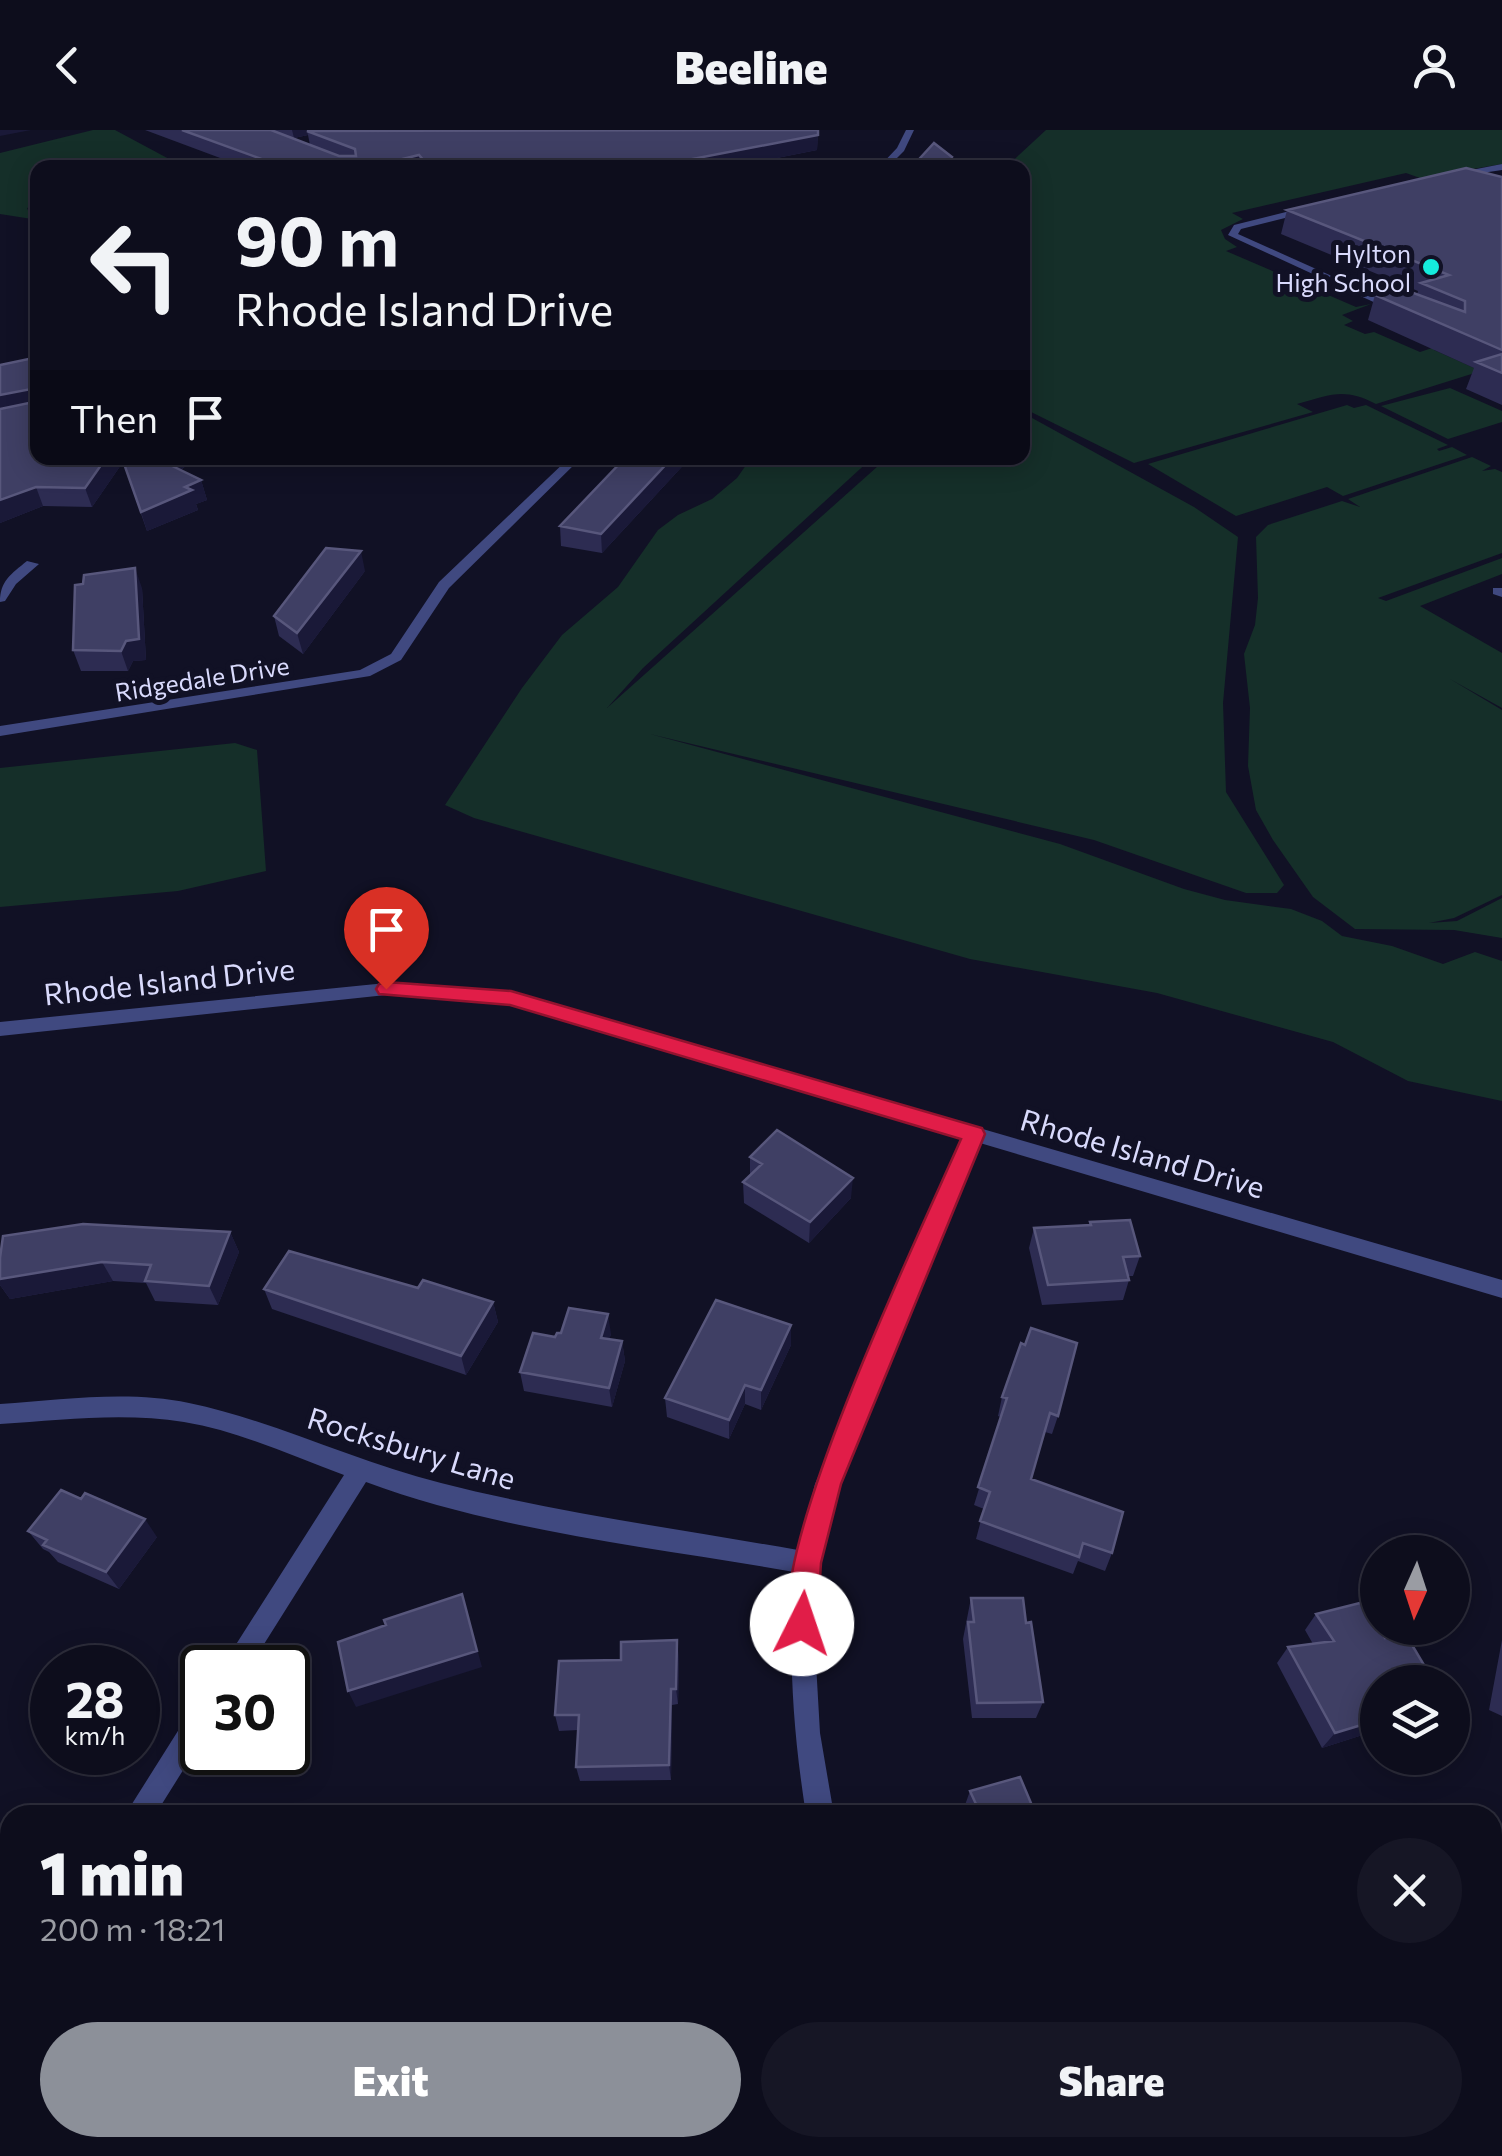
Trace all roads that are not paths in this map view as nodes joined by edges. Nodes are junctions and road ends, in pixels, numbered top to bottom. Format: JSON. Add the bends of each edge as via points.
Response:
{"nodes":[{"id":1,"x":910,"y":130,"type":"edge"},
{"id":2,"x":890,"y":160,"type":"edge"},
{"id":3,"x":1499,"y":172,"type":"edge"},
{"id":4,"x":1440,"y":178,"type":"edge"},
{"id":5,"x":1314,"y":208,"type":"edge"},
{"id":6,"x":1417,"y":317,"type":"edge"},
{"id":7,"x":568,"y":465,"type":"edge"},
{"id":8,"x":32,"y":564,"type":"dead end"},
{"id":9,"x":0,"y":598,"type":"edge"},
{"id":10,"x":0,"y":732,"type":"edge"},
{"id":11,"x":0,"y":1029,"type":"edge"},
{"id":12,"x":974,"y":1134,"type":"junction"},
{"id":13,"x":1502,"y":1290,"type":"edge"},
{"id":14,"x":0,"y":1414,"type":"edge"},
{"id":15,"x":360,"y":1471,"type":"junction"},
{"id":16,"x":807,"y":1563,"type":"junction"},
{"id":17,"x":249,"y":1645,"type":"edge"},
{"id":18,"x":180,"y":1751,"type":"edge"},
{"id":19,"x":145,"y":1805,"type":"edge"},
{"id":20,"x":818,"y":1805,"type":"edge"}],
"edges":[{"from":1,"to":2,"type":"street"},
{"from":3,"to":4,"type":"street"},
{"from":5,"to":6,"type":"street","via":[[1232,232]]},
{"from":7,"to":10,"type":"street","name":"Ridgedale Drive","via":[[444,585],[403,649],[377,668],[338,680]]},
{"from":8,"to":9,"type":"street"},
{"from":11,"to":12,"type":"street","name":"Rhode Island Drive","via":[[322,993],[449,991],[511,998]]},
{"from":12,"to":13,"type":"street","name":"Rhode Island Drive"},
{"from":12,"to":16,"type":"street","via":[[828,1484]]},
{"from":14,"to":15,"type":"street","name":"Rocksbury Lane","via":[[116,1406],[185,1412]]},
{"from":15,"to":16,"type":"street","name":"Rocksbury Lane","via":[[499,1509]]},
{"from":15,"to":17,"type":"street"},
{"from":16,"to":20,"type":"street","via":[[802,1646]]},
{"from":18,"to":19,"type":"street"}]}
